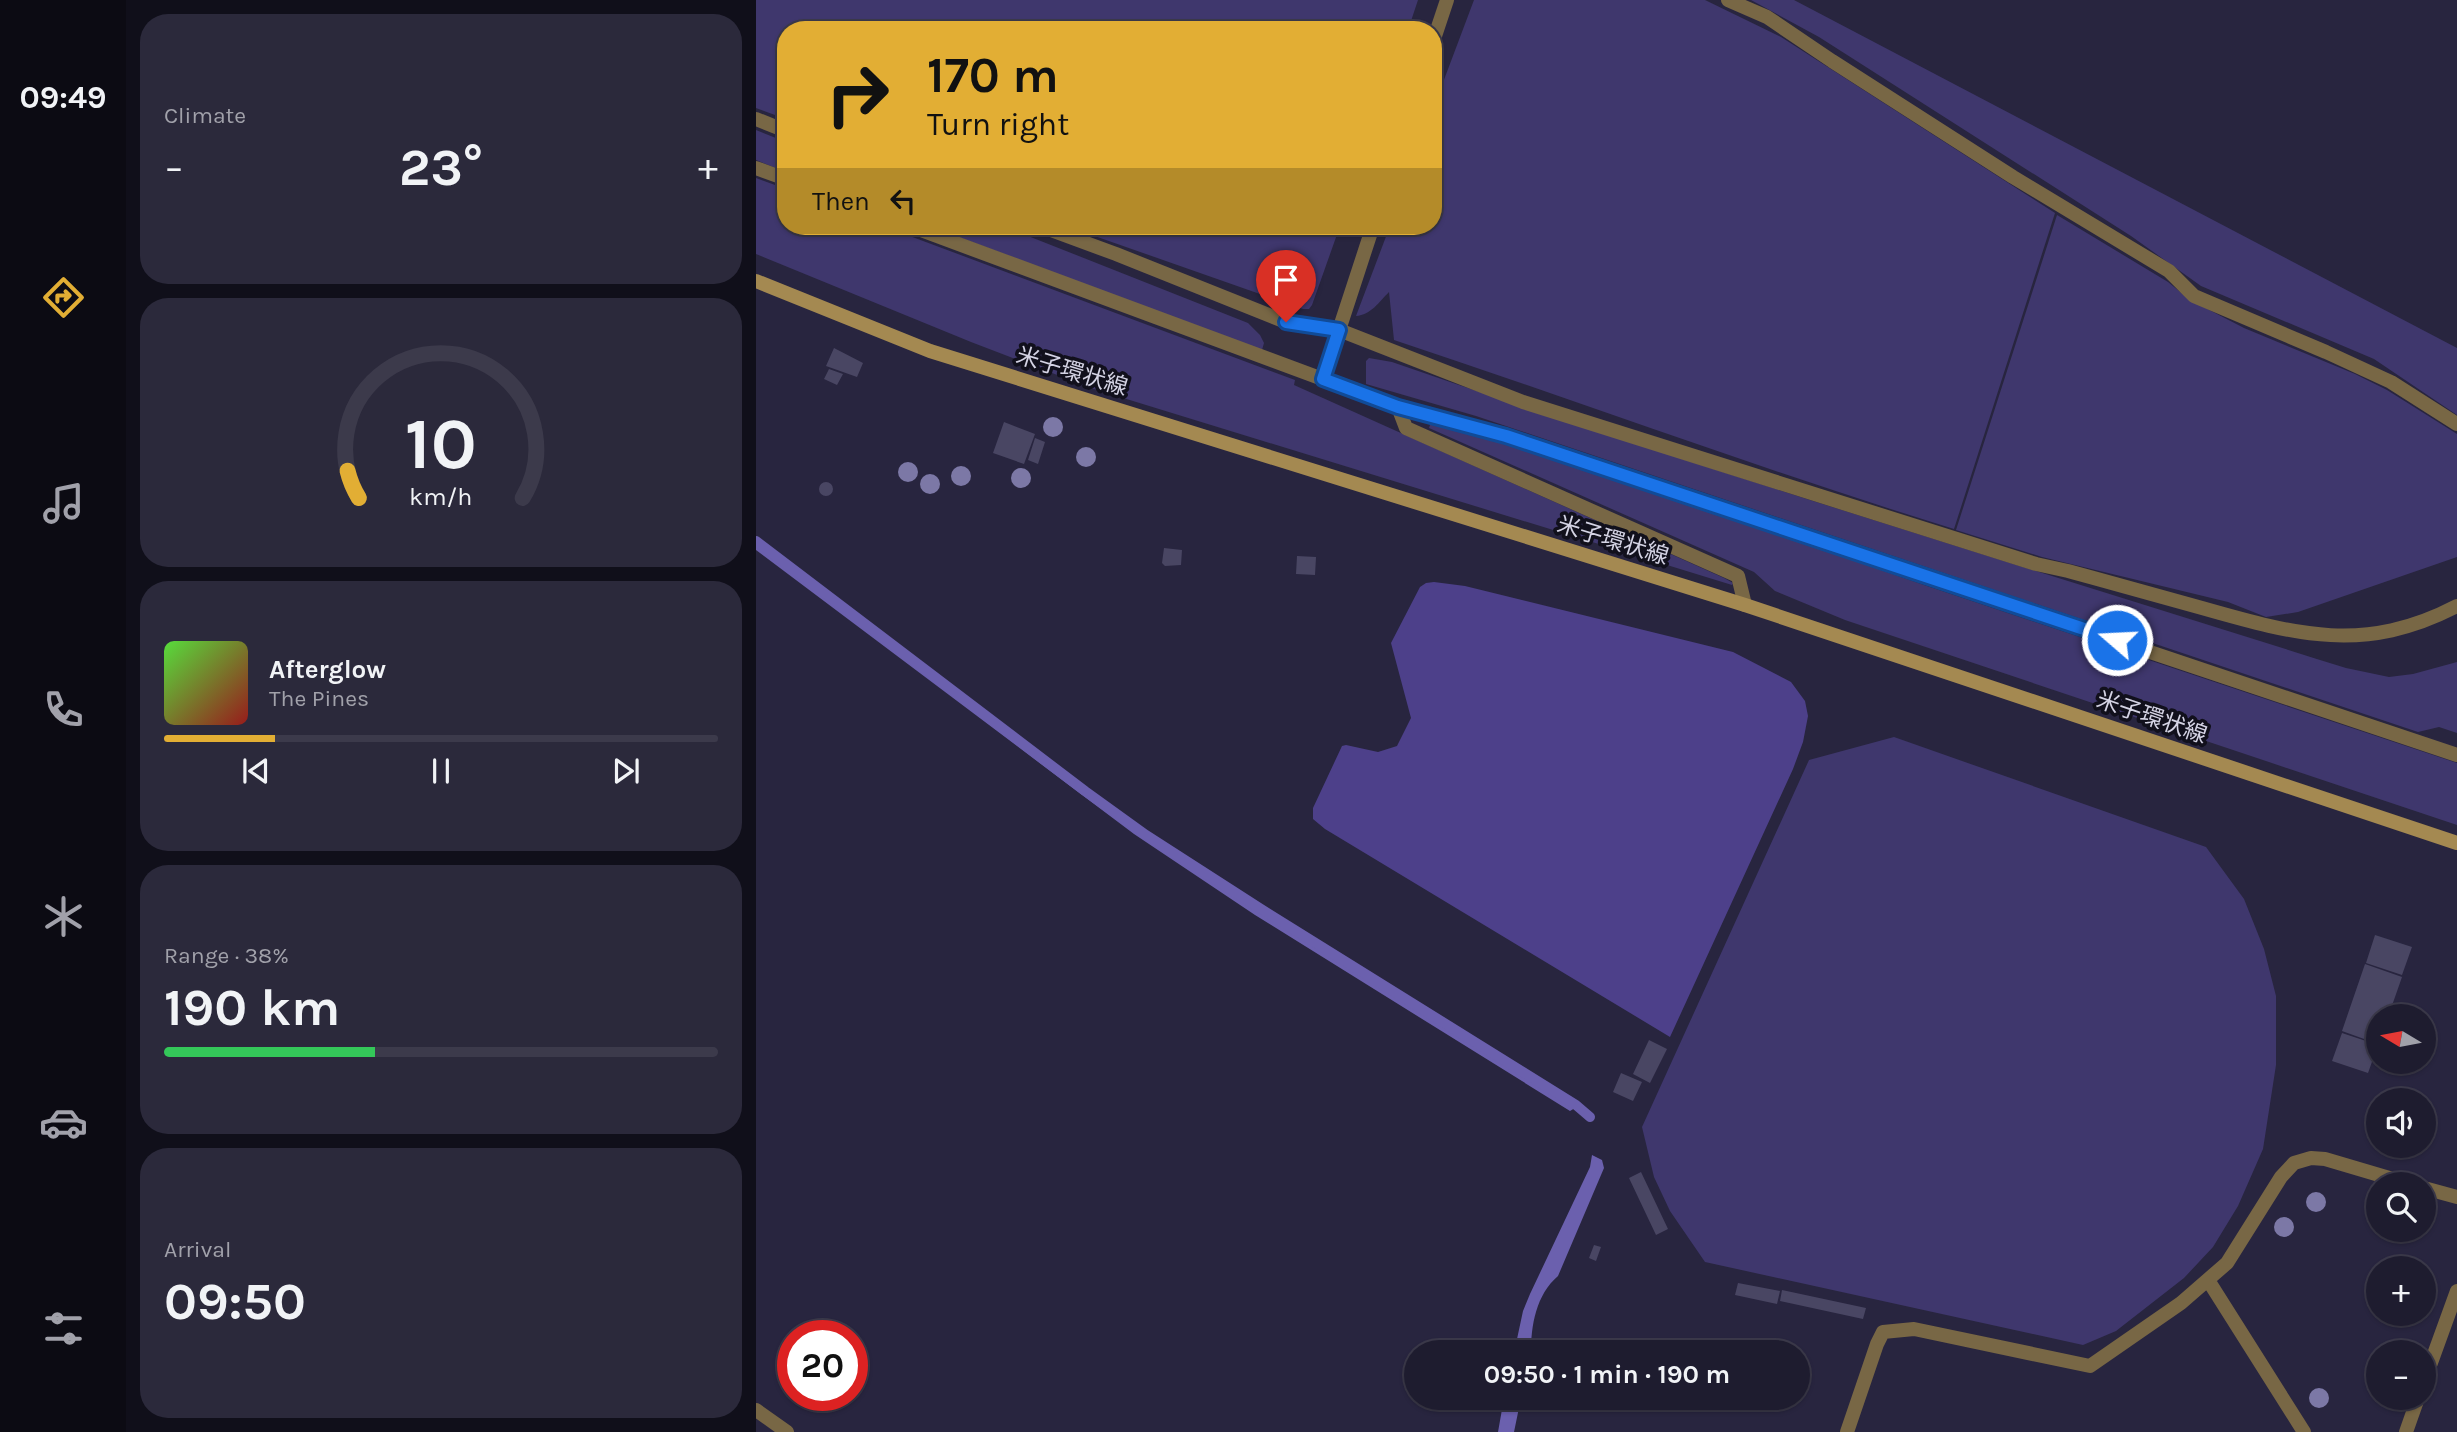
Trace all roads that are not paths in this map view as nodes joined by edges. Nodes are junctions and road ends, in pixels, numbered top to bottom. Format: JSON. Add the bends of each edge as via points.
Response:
{"nodes":[{"id":1,"x":1447,"y":0,"type":"edge"},
{"id":2,"x":1728,"y":0,"type":"edge"},
{"id":3,"x":1440,"y":21,"type":"edge"},
{"id":4,"x":756,"y":119,"type":"edge"},
{"id":5,"x":777,"y":127,"type":"edge"},
{"id":6,"x":756,"y":168,"type":"edge"},
{"id":7,"x":777,"y":176,"type":"edge"},
{"id":8,"x":934,"y":235,"type":"edge"},
{"id":9,"x":1064,"y":235,"type":"edge"},
{"id":10,"x":1370,"y":235,"type":"edge"},
{"id":11,"x":756,"y":281,"type":"edge"},
{"id":12,"x":1339,"y":330,"type":"junction"},
{"id":13,"x":1323,"y":379,"type":"junction"},
{"id":14,"x":1398,"y":407,"type":"junction"},
{"id":15,"x":2457,"y":424,"type":"edge"},
{"id":16,"x":1745,"y":605,"type":"junction"},
{"id":17,"x":2457,"y":606,"type":"edge"},
{"id":18,"x":2457,"y":755,"type":"edge"},
{"id":19,"x":2457,"y":843,"type":"edge"},
{"id":20,"x":2369,"y":1172,"type":"edge"},
{"id":21,"x":2436,"y":1191,"type":"edge"},
{"id":22,"x":2457,"y":1197,"type":"edge"},
{"id":23,"x":2208,"y":1280,"type":"junction"},
{"id":24,"x":2457,"y":1291,"type":"edge"},
{"id":25,"x":2436,"y":1349,"type":"edge"},
{"id":26,"x":756,"y":1410,"type":"edge"},
{"id":27,"x":2414,"y":1410,"type":"edge"},
{"id":28,"x":787,"y":1432,"type":"edge"},
{"id":29,"x":1847,"y":1432,"type":"edge"},
{"id":30,"x":2304,"y":1432,"type":"edge"},
{"id":31,"x":2406,"y":1432,"type":"edge"}],
"edges":[{"from":1,"to":3,"type":"street"},
{"from":2,"to":15,"type":"street","via":[[1767,17],[2169,271],[2193,296],[2391,382]]},
{"from":4,"to":5,"type":"street"},
{"from":6,"to":7,"type":"street"},
{"from":8,"to":13,"type":"street"},
{"from":9,"to":12,"type":"street","via":[[1286,322]]},
{"from":10,"to":12,"type":"street"},
{"from":11,"to":16,"type":"main road","name":"米子環状線","via":[[930,351]]},
{"from":12,"to":13,"type":"street"},
{"from":12,"to":17,"type":"street","via":[[1523,402],[1601,427],[2036,564],[2279,630],[2358,636],[2429,620]]},
{"from":13,"to":14,"type":"street"},
{"from":14,"to":16,"type":"street","via":[[1406,428],[1738,576]]},
{"from":14,"to":18,"type":"street","via":[[1506,436]]},
{"from":16,"to":19,"type":"main road","name":"米子環状線"},
{"from":20,"to":23,"type":"street","via":[[2325,1159],[2294,1163],[2227,1264]]},
{"from":21,"to":22,"type":"street"},
{"from":23,"to":29,"type":"street","via":[[2090,1366],[1914,1329],[1883,1332]]},
{"from":23,"to":30,"type":"street"},
{"from":24,"to":25,"type":"street"},
{"from":26,"to":28,"type":"street"},
{"from":27,"to":31,"type":"street"}]}
